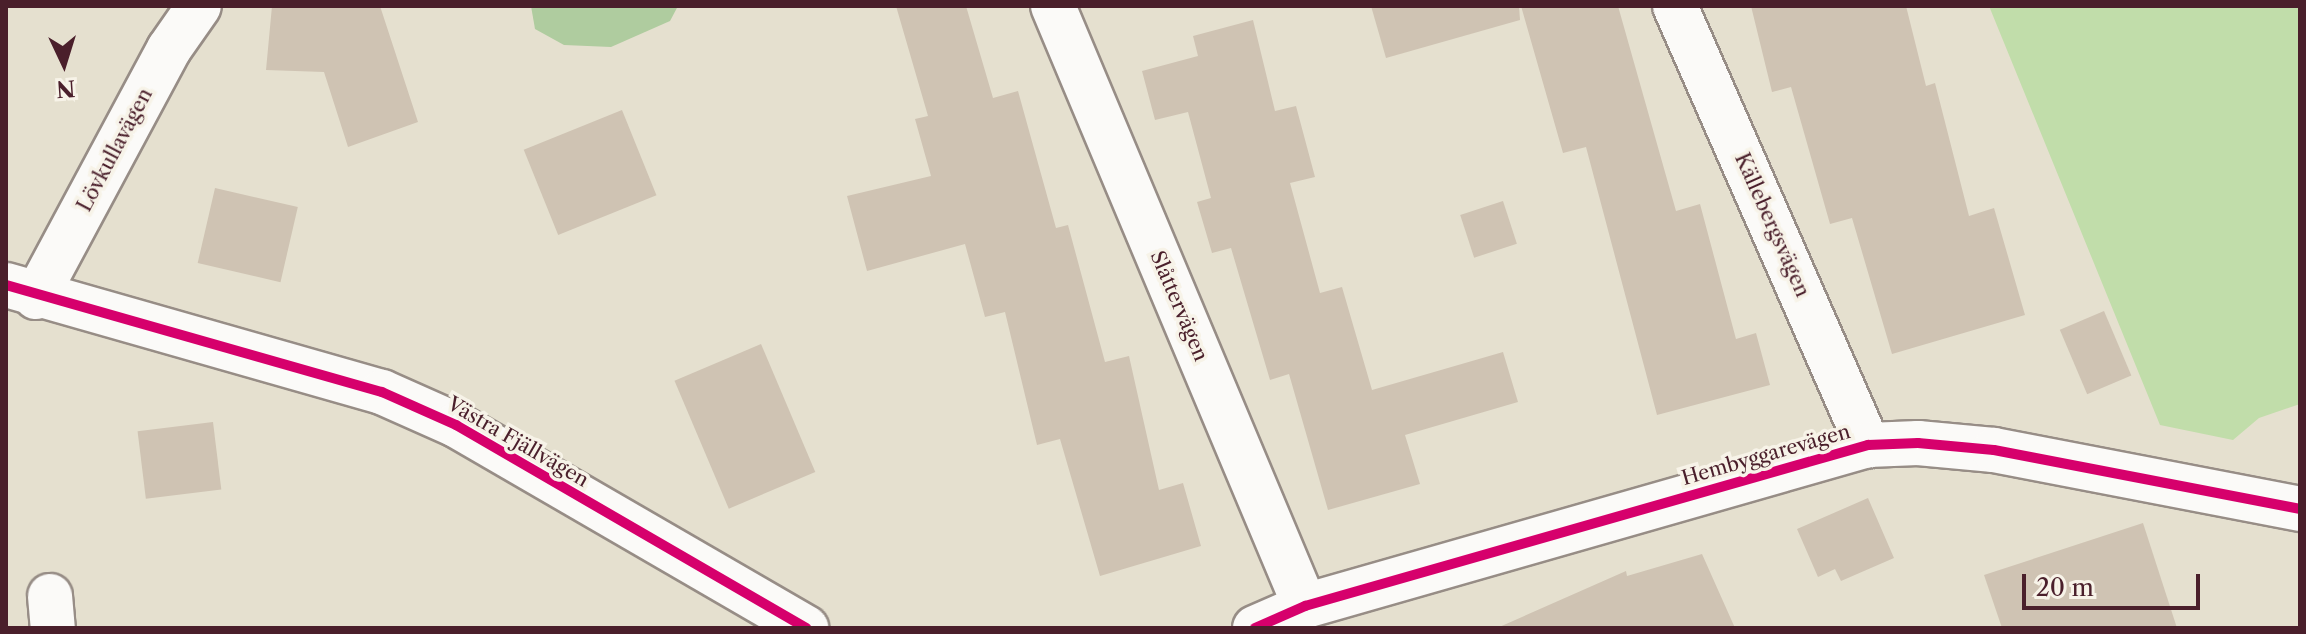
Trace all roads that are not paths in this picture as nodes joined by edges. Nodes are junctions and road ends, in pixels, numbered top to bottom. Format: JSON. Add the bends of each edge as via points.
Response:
{"nodes":[{"id":1,"x":199,"y":6,"type":"edge"},
{"id":2,"x":1053,"y":6,"type":"edge"},
{"id":3,"x":1675,"y":6,"type":"edge"},
{"id":4,"x":21,"y":291,"type":"edge"},
{"id":5,"x":1868,"y":445,"type":"junction"},
{"id":6,"x":2300,"y":509,"type":"edge"},
{"id":7,"x":1305,"y":606,"type":"junction"},
{"id":8,"x":806,"y":628,"type":"edge"},
{"id":9,"x":1255,"y":628,"type":"edge"}],
"edges":[{"from":1,"to":4,"type":"street","name":"Lövkullavägen"},
{"from":2,"to":7,"type":"street","name":"Slåttervägen"},
{"from":3,"to":5,"type":"street","name":"Källebergsvägen"},
{"from":4,"to":8,"type":"street","name":"Västra Fjällvägen","via":[[382,392],[456,425]]},
{"from":5,"to":6,"type":"street","name":"Hembyggarevägen","via":[[1994,450]]},
{"from":5,"to":7,"type":"street","name":"Hembyggarevägen"},
{"from":7,"to":9,"type":"street","name":"Hembyggarevägen"}]}
